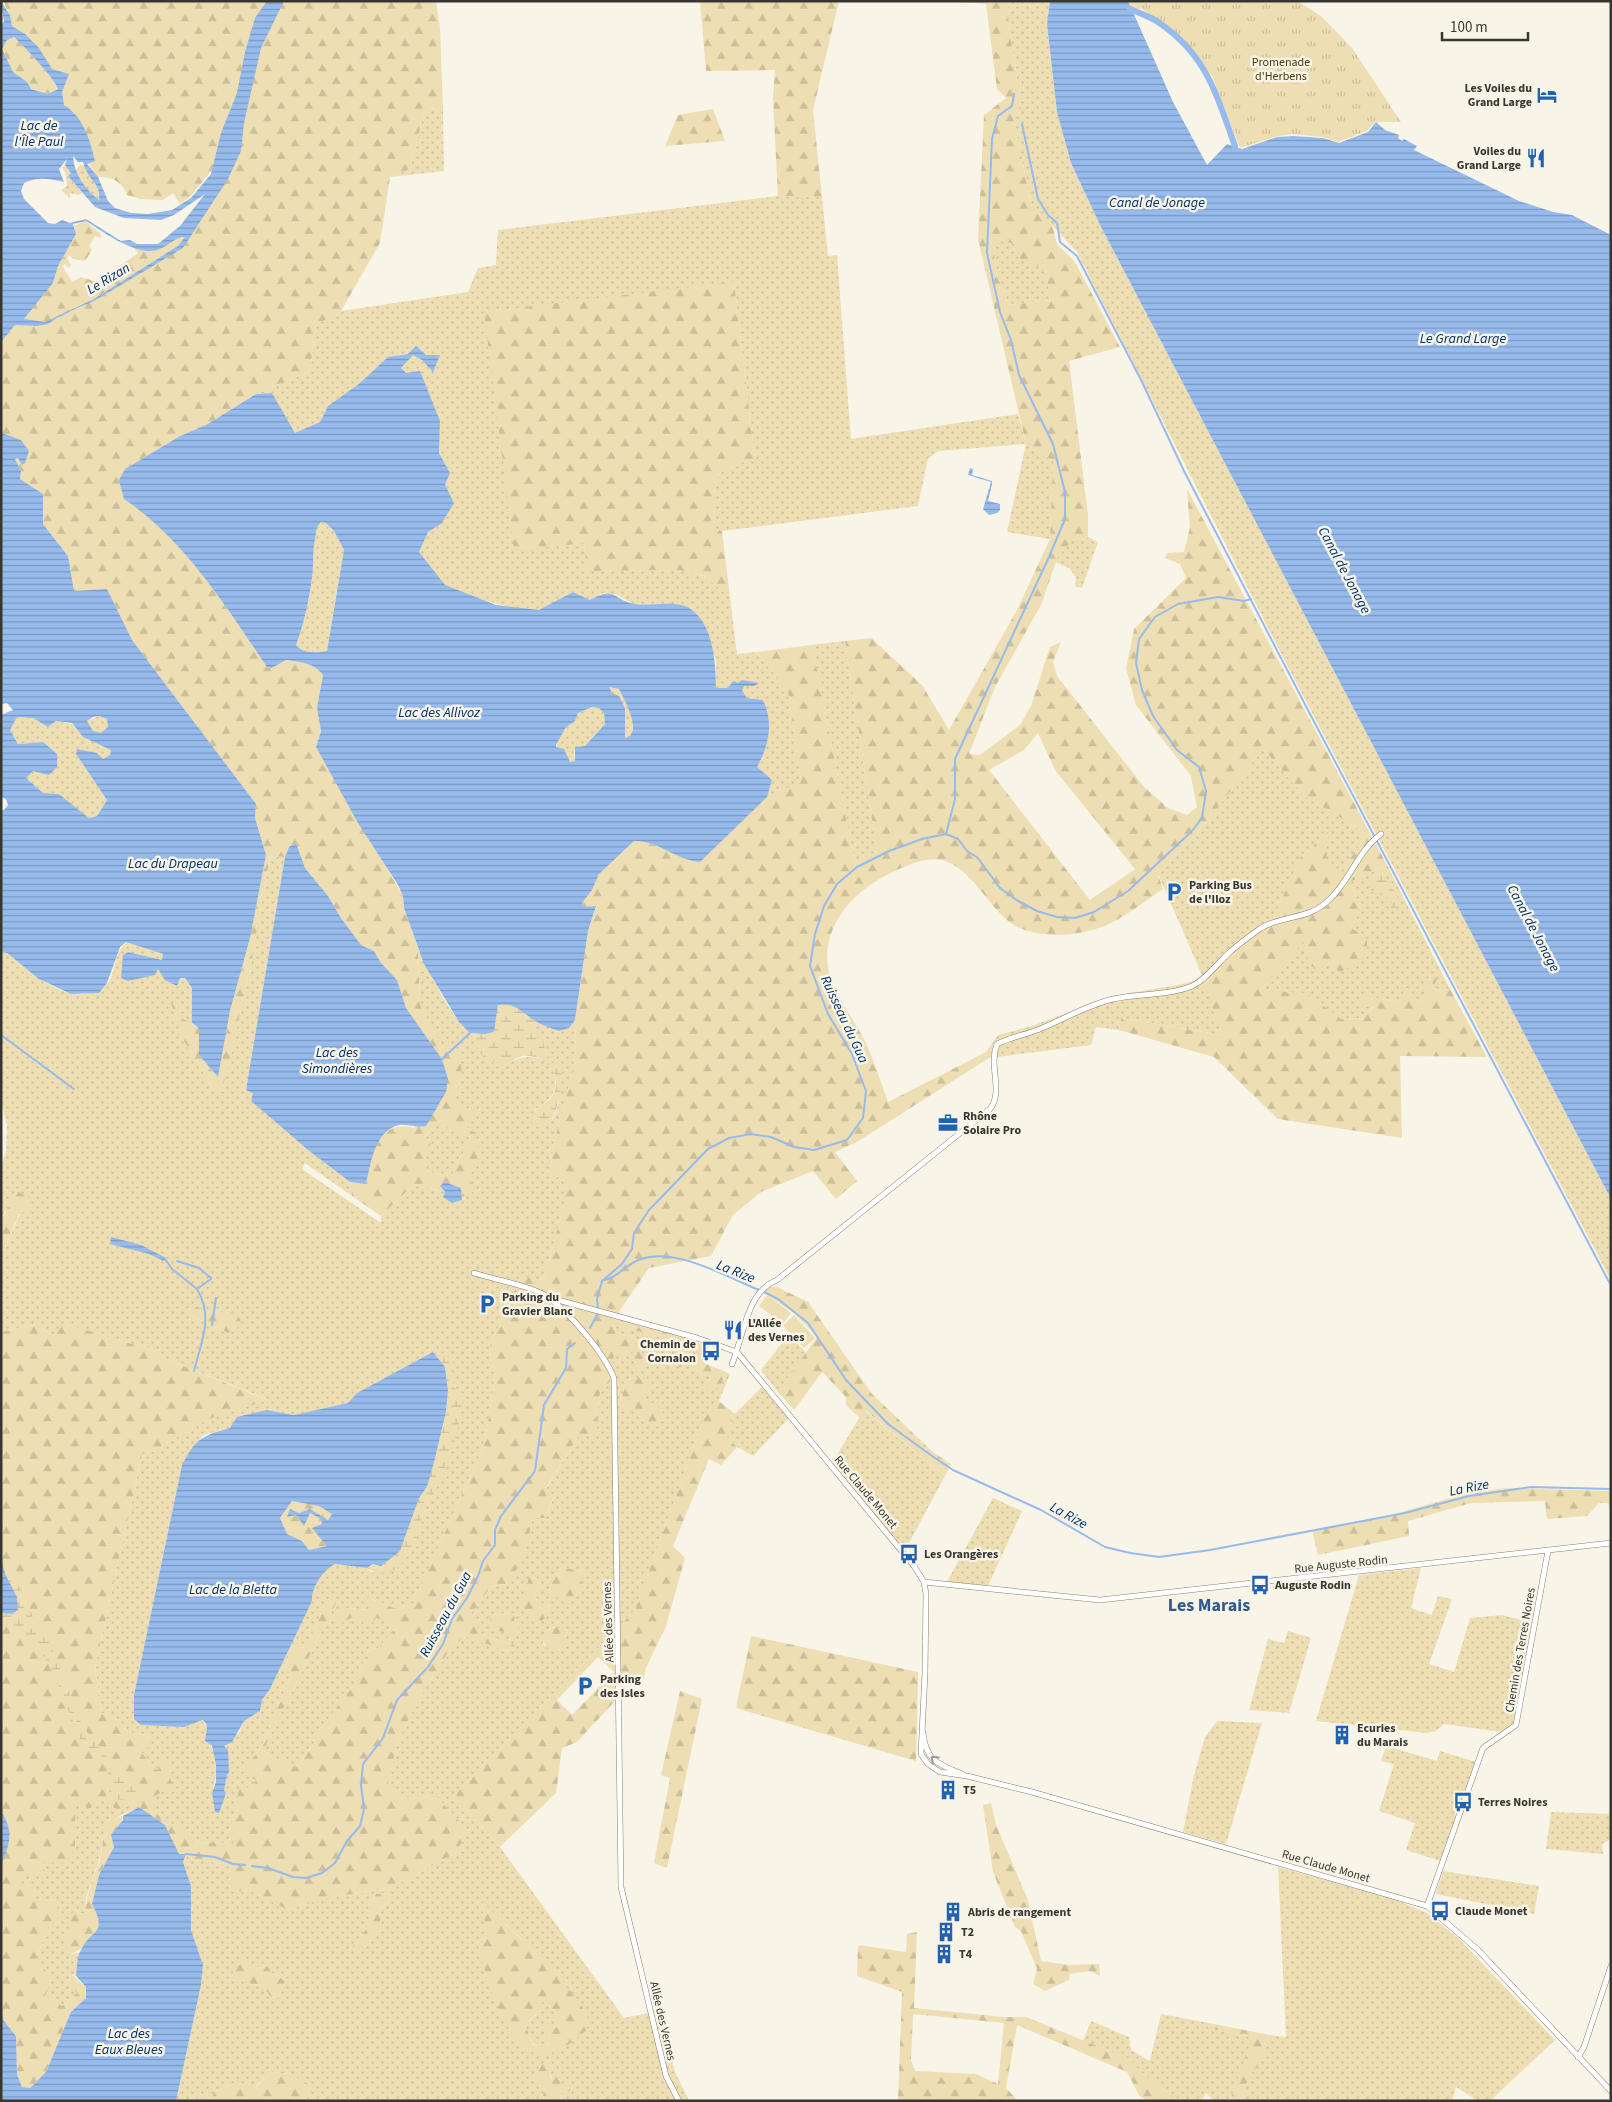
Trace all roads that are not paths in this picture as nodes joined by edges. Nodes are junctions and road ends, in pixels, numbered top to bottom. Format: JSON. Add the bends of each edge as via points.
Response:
{"nodes":[{"id":1,"x":1381,"y":834,"type":"dead end"},
{"id":2,"x":474,"y":1273,"type":"dead end"},
{"id":3,"x":547,"y":1297,"type":"junction"},
{"id":4,"x":737,"y":1352,"type":"junction"},
{"id":5,"x":732,"y":1364,"type":"dead end"},
{"id":6,"x":1611,"y":1543,"type":"edge"},
{"id":7,"x":1548,"y":1551,"type":"junction"},
{"id":8,"x":924,"y":1582,"type":"junction"},
{"id":9,"x":1427,"y":1906,"type":"junction"},
{"id":10,"x":1611,"y":1966,"type":"edge"},
{"id":11,"x":1578,"y":2057,"type":"junction"},
{"id":12,"x":1611,"y":2091,"type":"edge"},
{"id":13,"x":679,"y":2101,"type":"edge"}],
"edges":[{"from":1,"to":4,"type":"street","via":[[1372,840],[1331,898],[1318,910],[1263,928],[1192,986],[1113,999],[997,1044],[993,1055],[996,1102],[777,1280],[764,1286],[750,1311]]},
{"from":2,"to":3,"type":"street","name":"Allée des Vernes"},
{"from":3,"to":4,"type":"street"},
{"from":3,"to":13,"type":"street","name":"Allée des Vernes","via":[[586,1337],[609,1366],[614,1378],[621,1887],[666,2076]]},
{"from":4,"to":5,"type":"street"},
{"from":4,"to":8,"type":"street","name":"Rue Claude Monet"},
{"from":6,"to":7,"type":"street","name":"Rue Auguste Rodin"},
{"from":7,"to":8,"type":"street","name":"Rue Auguste Rodin","via":[[1100,1600]]},
{"from":7,"to":9,"type":"street","name":"Chemin des Terres Noires","via":[[1516,1725],[1484,1748]]},
{"from":8,"to":9,"type":"street","name":"Rue Claude Monet","via":[[927,1635],[922,1725],[929,1756],[937,1763],[967,1776]]},
{"from":9,"to":11,"type":"street","name":"Rue Claude Monet","via":[[1478,1950]]},
{"from":10,"to":11,"type":"street","via":[[1584,2048]]},
{"from":11,"to":12,"type":"street","name":"Rue Claude Monet"}]}
